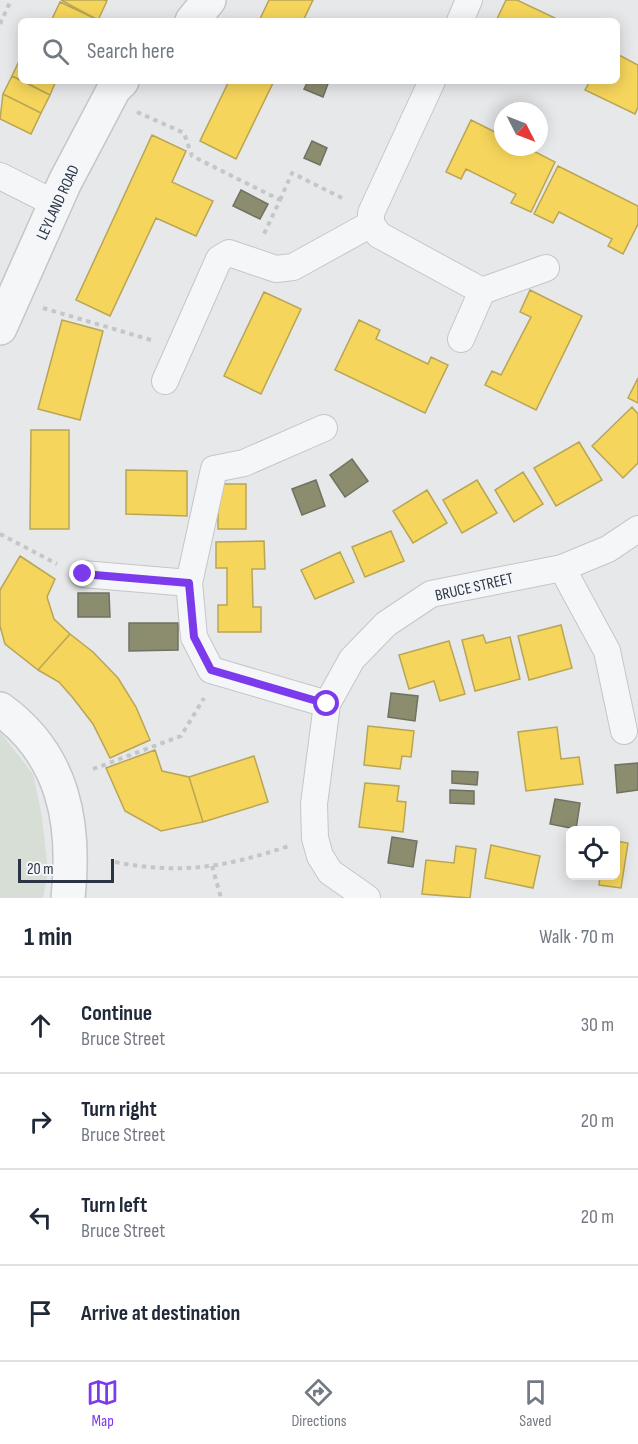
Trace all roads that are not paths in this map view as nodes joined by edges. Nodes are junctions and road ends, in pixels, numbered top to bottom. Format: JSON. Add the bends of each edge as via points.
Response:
{"nodes":[{"id":1,"x":209,"y":0,"type":"edge"},
{"id":2,"x":469,"y":0,"type":"edge"},
{"id":3,"x":194,"y":18,"type":"edge"},
{"id":4,"x":461,"y":18,"type":"edge"},
{"id":5,"x":431,"y":84,"type":"edge"},
{"id":6,"x":115,"y":90,"type":"edge"},
{"id":7,"x":0,"y":176,"type":"edge"},
{"id":8,"x":56,"y":204,"type":"junction"},
{"id":9,"x":371,"y":218,"type":"junction"},
{"id":10,"x":546,"y":268,"type":"dead end"},
{"id":11,"x":482,"y":291,"type":"junction"},
{"id":12,"x":6,"y":313,"type":"edge"},
{"id":13,"x":461,"y":339,"type":"dead end"},
{"id":14,"x":165,"y":381,"type":"dead end"},
{"id":15,"x":324,"y":428,"type":"dead end"},
{"id":16,"x":638,"y":529,"type":"edge"},
{"id":17,"x":562,"y":568,"type":"junction"},
{"id":18,"x":83,"y":574,"type":"road end"},
{"id":19,"x":189,"y":583,"type":"junction"},
{"id":20,"x":327,"y":704,"type":"junction"},
{"id":21,"x":0,"y":709,"type":"edge"},
{"id":22,"x":624,"y":731,"type":"dead end"},
{"id":23,"x":354,"y":895,"type":"edge"},
{"id":24,"x":68,"y":898,"type":"edge"}],
"edges":[{"from":1,"to":3,"type":"street"},
{"from":2,"to":4,"type":"street"},
{"from":5,"to":9,"type":"street"},
{"from":6,"to":8,"type":"street","name":"LEYLAND ROAD"},
{"from":7,"to":8,"type":"street"},
{"from":8,"to":12,"type":"street","name":"LEYLAND ROAD"},
{"from":9,"to":11,"type":"street","via":[[379,235]]},
{"from":9,"to":14,"type":"street","via":[[293,267],[276,269],[229,253],[219,259]]},
{"from":10,"to":11,"type":"street"},
{"from":11,"to":13,"type":"street"},
{"from":15,"to":19,"type":"street","via":[[244,463],[214,469]]},
{"from":16,"to":17,"type":"street","name":"BRUCE STREET","via":[[608,549]]},
{"from":17,"to":20,"type":"street","name":"BRUCE STREET","via":[[431,594],[386,624],[352,659]]},
{"from":17,"to":22,"type":"street","via":[[607,651]]},
{"from":18,"to":19,"type":"street"},
{"from":19,"to":20,"type":"street","via":[[194,637],[211,670]]},
{"from":20,"to":23,"type":"street","name":"BRUCE STREET","via":[[314,804],[315,838],[330,872]]},
{"from":21,"to":24,"type":"street","via":[[21,724],[48,760],[66,806],[71,853]]}]}
